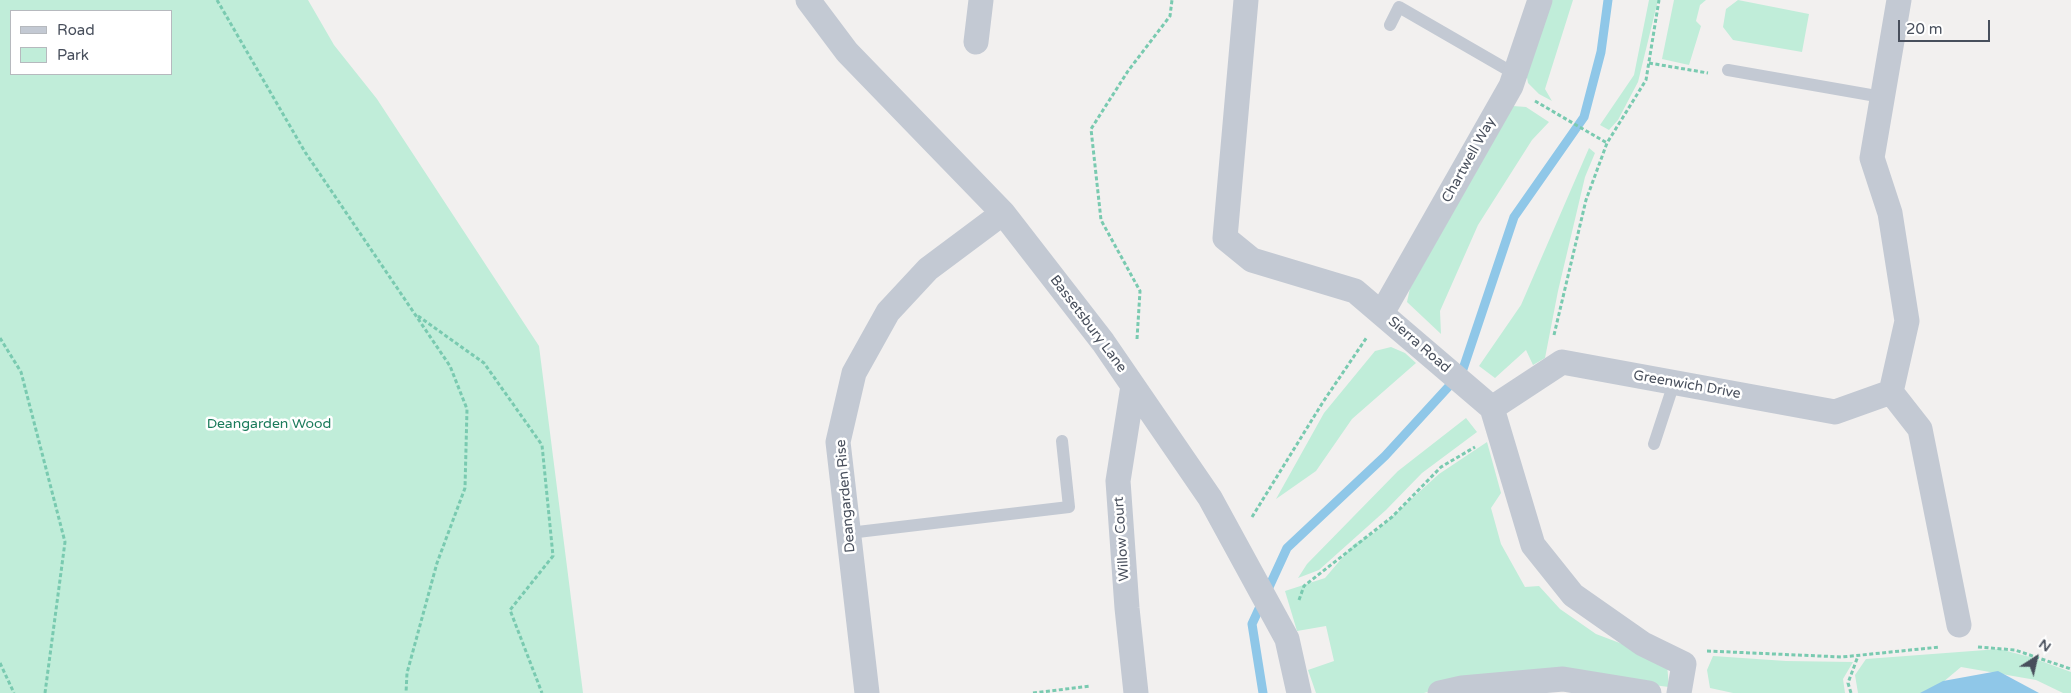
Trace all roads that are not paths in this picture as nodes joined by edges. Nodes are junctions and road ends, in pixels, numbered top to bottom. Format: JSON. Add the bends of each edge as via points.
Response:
{"nodes":[{"id":1,"x":808,"y":0,"type":"edge"},
{"id":2,"x":981,"y":0,"type":"edge"},
{"id":3,"x":1246,"y":0,"type":"edge"},
{"id":4,"x":1540,"y":0,"type":"edge"},
{"id":5,"x":1899,"y":0,"type":"edge"},
{"id":6,"x":1390,"y":24,"type":"dead end"},
{"id":7,"x":976,"y":42,"type":"dead end"},
{"id":8,"x":1728,"y":70,"type":"road end"},
{"id":9,"x":1515,"y":74,"type":"junction"},
{"id":10,"x":1882,"y":97,"type":"junction"},
{"id":11,"x":1003,"y":213,"type":"junction"},
{"id":12,"x":1382,"y":314,"type":"junction"},
{"id":13,"x":1674,"y":382,"type":"junction"},
{"id":14,"x":1133,"y":386,"type":"junction"},
{"id":15,"x":1891,"y":392,"type":"junction"},
{"id":16,"x":1484,"y":401,"type":"junction"},
{"id":17,"x":1062,"y":441,"type":"dead end"},
{"id":18,"x":1654,"y":444,"type":"dead end"},
{"id":19,"x":848,"y":533,"type":"junction"},
{"id":20,"x":1958,"y":635,"type":"road end"},
{"id":21,"x":868,"y":693,"type":"edge"},
{"id":22,"x":1136,"y":693,"type":"edge"},
{"id":23,"x":1299,"y":693,"type":"edge"},
{"id":24,"x":1440,"y":693,"type":"edge"},
{"id":25,"x":1649,"y":693,"type":"edge"},
{"id":26,"x":1679,"y":693,"type":"edge"}],
"edges":[{"from":1,"to":11,"type":"street","name":"Bassetsbury Lane","via":[[848,52]]},
{"from":2,"to":7,"type":"street"},
{"from":3,"to":12,"type":"street","name":"Sierra Road","via":[[1225,238],[1252,260],[1355,291]]},
{"from":4,"to":9,"type":"street","name":"Chartwell Way"},
{"from":5,"to":10,"type":"street"},
{"from":6,"to":9,"type":"lane","via":[[1399,6]]},
{"from":8,"to":10,"type":"lane"},
{"from":9,"to":12,"type":"street","name":"Chartwell Way"},
{"from":10,"to":15,"type":"street","via":[[1872,158],[1890,213],[1907,322]]},
{"from":11,"to":14,"type":"street","name":"Bassetsbury Lane"},
{"from":11,"to":19,"type":"street","name":"Deangarden Rise","via":[[928,269],[888,312],[854,373],[838,442]]},
{"from":12,"to":16,"type":"street","name":"Sierra Road"},
{"from":13,"to":15,"type":"street","name":"Greenwich Drive","via":[[1835,412]]},
{"from":13,"to":16,"type":"street","name":"Greenwich Drive","via":[[1562,362],[1545,374]]},
{"from":13,"to":18,"type":"lane"},
{"from":14,"to":22,"type":"street","name":"Willow Court","via":[[1118,481]]},
{"from":14,"to":23,"type":"street","name":"Bassetsbury Lane","via":[[1210,498],[1284,634]]},
{"from":15,"to":20,"type":"street","via":[[1920,429]]},
{"from":16,"to":26,"type":"street","name":"Sierra Road","via":[[1501,431],[1533,545],[1573,594],[1643,644],[1684,664]]},
{"from":17,"to":19,"type":"lane","via":[[1070,508]]},
{"from":19,"to":21,"type":"street","name":"Deangarden Rise"},
{"from":24,"to":25,"type":"street","via":[[1563,679]]}]}
